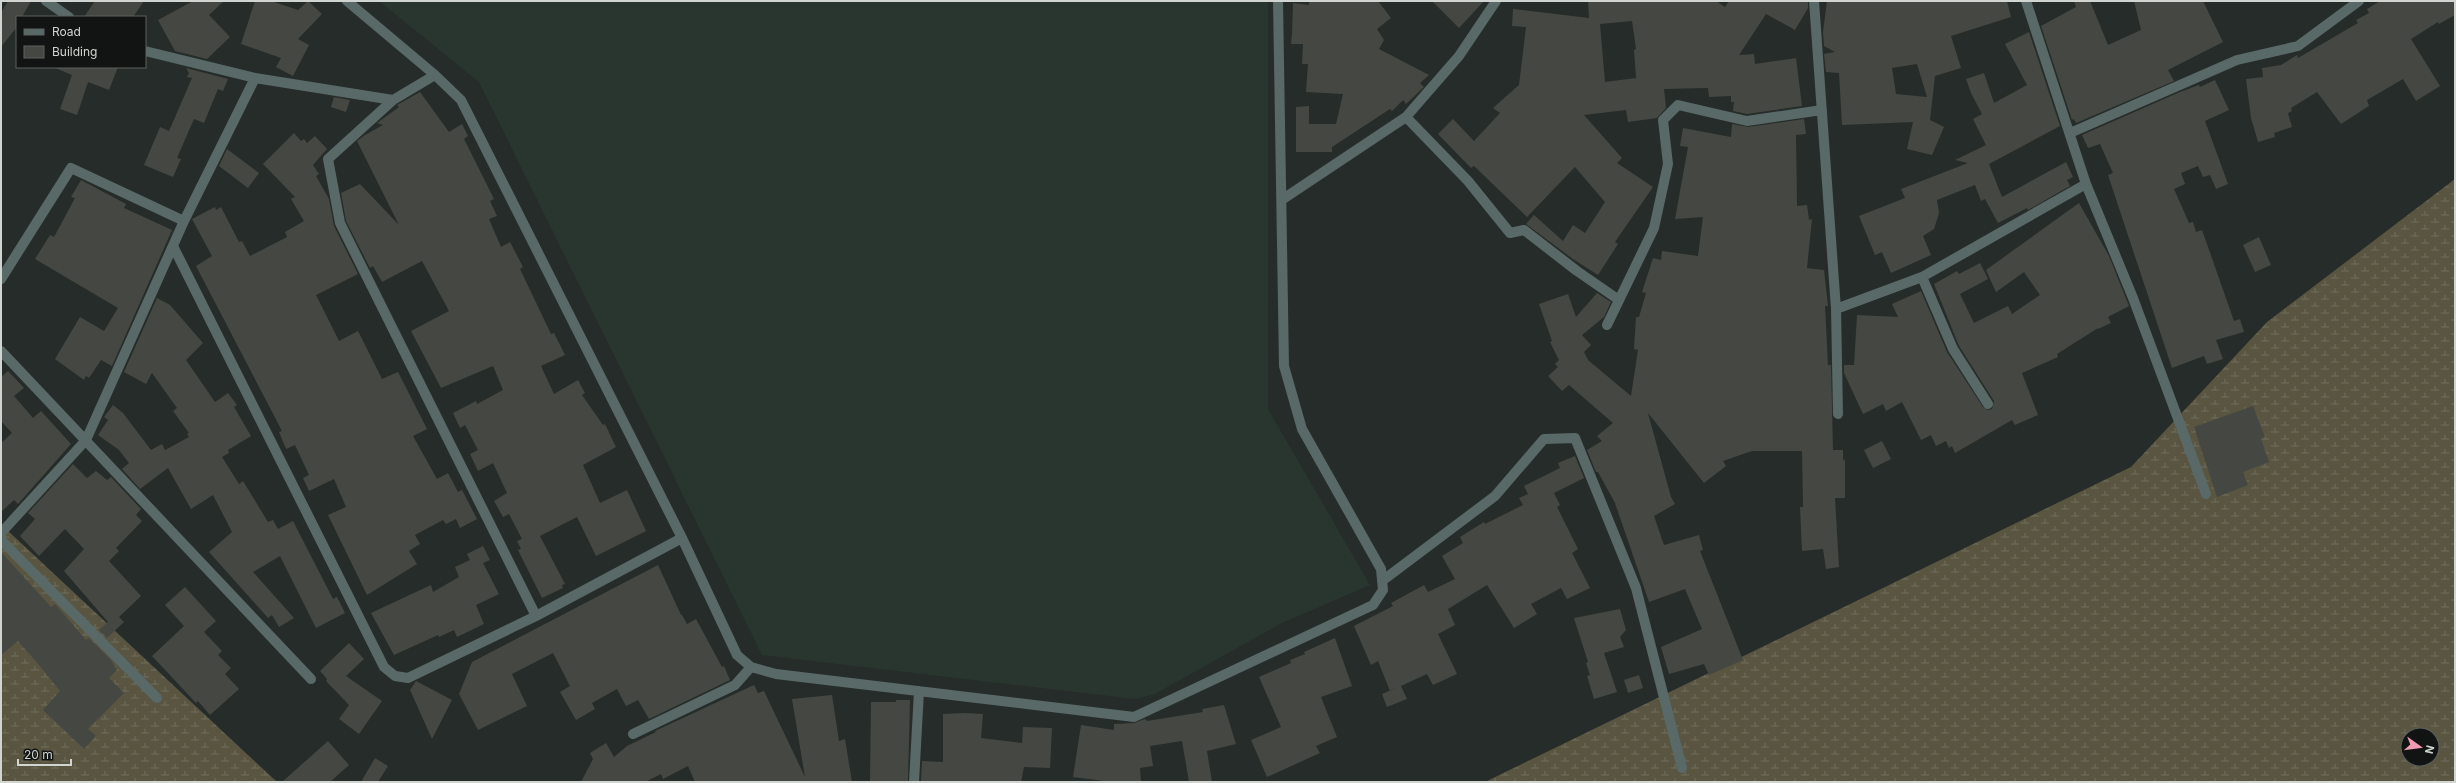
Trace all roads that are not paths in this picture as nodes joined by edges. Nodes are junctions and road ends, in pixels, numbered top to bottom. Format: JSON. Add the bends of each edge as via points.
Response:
{"nodes":[{"id":1,"x":46,"y":1,"type":"edge"},
{"id":2,"x":347,"y":1,"type":"edge"},
{"id":3,"x":1278,"y":1,"type":"edge"},
{"id":4,"x":1496,"y":1,"type":"edge"},
{"id":5,"x":1814,"y":1,"type":"edge"},
{"id":6,"x":2026,"y":1,"type":"edge"},
{"id":7,"x":2356,"y":2,"type":"edge"},
{"id":8,"x":68,"y":16,"type":"edge"},
{"id":9,"x":146,"y":51,"type":"edge"},
{"id":10,"x":435,"y":75,"type":"junction"},
{"id":11,"x":255,"y":78,"type":"junction"},
{"id":12,"x":394,"y":100,"type":"junction"},
{"id":13,"x":1822,"y":110,"type":"junction"},
{"id":14,"x":1406,"y":117,"type":"junction"},
{"id":15,"x":2070,"y":133,"type":"junction"},
{"id":16,"x":2086,"y":184,"type":"junction"},
{"id":17,"x":1283,"y":199,"type":"junction"},
{"id":18,"x":184,"y":221,"type":"junction"},
{"id":19,"x":173,"y":246,"type":"junction"},
{"id":20,"x":1922,"y":277,"type":"junction"},
{"id":21,"x":1,"y":279,"type":"edge"},
{"id":22,"x":1619,"y":300,"type":"junction"},
{"id":23,"x":1836,"y":309,"type":"junction"},
{"id":24,"x":1607,"y":325,"type":"dead end"},
{"id":25,"x":1,"y":351,"type":"edge"},
{"id":26,"x":1988,"y":404,"type":"dead end"},
{"id":27,"x":1838,"y":414,"type":"dead end"},
{"id":28,"x":86,"y":440,"type":"junction"},
{"id":29,"x":2206,"y":494,"type":"dead end"},
{"id":30,"x":1,"y":533,"type":"edge"},
{"id":31,"x":682,"y":538,"type":"junction"},
{"id":32,"x":1,"y":540,"type":"edge"},
{"id":33,"x":1382,"y":581,"type":"junction"},
{"id":34,"x":536,"y":616,"type":"junction"},
{"id":35,"x":750,"y":667,"type":"junction"},
{"id":36,"x":311,"y":679,"type":"dead end"},
{"id":37,"x":919,"y":691,"type":"junction"},
{"id":38,"x":156,"y":698,"type":"dead end"},
{"id":39,"x":633,"y":734,"type":"dead end"},
{"id":40,"x":1682,"y":768,"type":"dead end"},
{"id":41,"x":914,"y":782,"type":"edge"}],
"edges":[{"from":1,"to":8,"type":"street"},
{"from":2,"to":10,"type":"street"},
{"from":3,"to":17,"type":"street"},
{"from":4,"to":14,"type":"street","via":[[1459,56]]},
{"from":5,"to":13,"type":"street"},
{"from":6,"to":15,"type":"street"},
{"from":7,"to":15,"type":"street","via":[[2298,46],[2237,60]]},
{"from":9,"to":11,"type":"street"},
{"from":10,"to":12,"type":"street"},
{"from":10,"to":31,"type":"street","via":[[461,100]]},
{"from":11,"to":12,"type":"street"},
{"from":11,"to":18,"type":"street"},
{"from":12,"to":34,"type":"street","via":[[328,159],[340,223]]},
{"from":13,"to":22,"type":"street","via":[[1747,121],[1678,105],[1663,120],[1668,164],[1654,228]]},
{"from":13,"to":23,"type":"street"},
{"from":14,"to":17,"type":"street"},
{"from":14,"to":22,"type":"street","via":[[1468,181],[1510,233],[1524,230],[1576,272]]},
{"from":15,"to":16,"type":"street"},
{"from":16,"to":20,"type":"street"},
{"from":16,"to":29,"type":"street","via":[[2133,298]]},
{"from":17,"to":33,"type":"street","via":[[1284,366],[1302,429],[1382,569]]},
{"from":18,"to":19,"type":"street"},
{"from":18,"to":21,"type":"street","via":[[71,168]]},
{"from":19,"to":28,"type":"street"},
{"from":19,"to":34,"type":"street","via":[[384,667],[395,676],[408,678]]},
{"from":20,"to":23,"type":"street"},
{"from":20,"to":26,"type":"street","via":[[1953,349]]},
{"from":22,"to":24,"type":"street"},
{"from":23,"to":27,"type":"street"},
{"from":25,"to":28,"type":"street"},
{"from":28,"to":30,"type":"street"},
{"from":28,"to":36,"type":"street"},
{"from":31,"to":34,"type":"street"},
{"from":31,"to":35,"type":"street","via":[[737,655]]},
{"from":32,"to":38,"type":"street"},
{"from":33,"to":37,"type":"street","via":[[1383,590],[1373,605],[1134,717]]},
{"from":33,"to":40,"type":"street","via":[[1494,496],[1544,439],[1575,438],[1636,588]]},
{"from":35,"to":37,"type":"street","via":[[776,674]]},
{"from":35,"to":39,"type":"street","via":[[734,685]]},
{"from":37,"to":41,"type":"street"}]}
